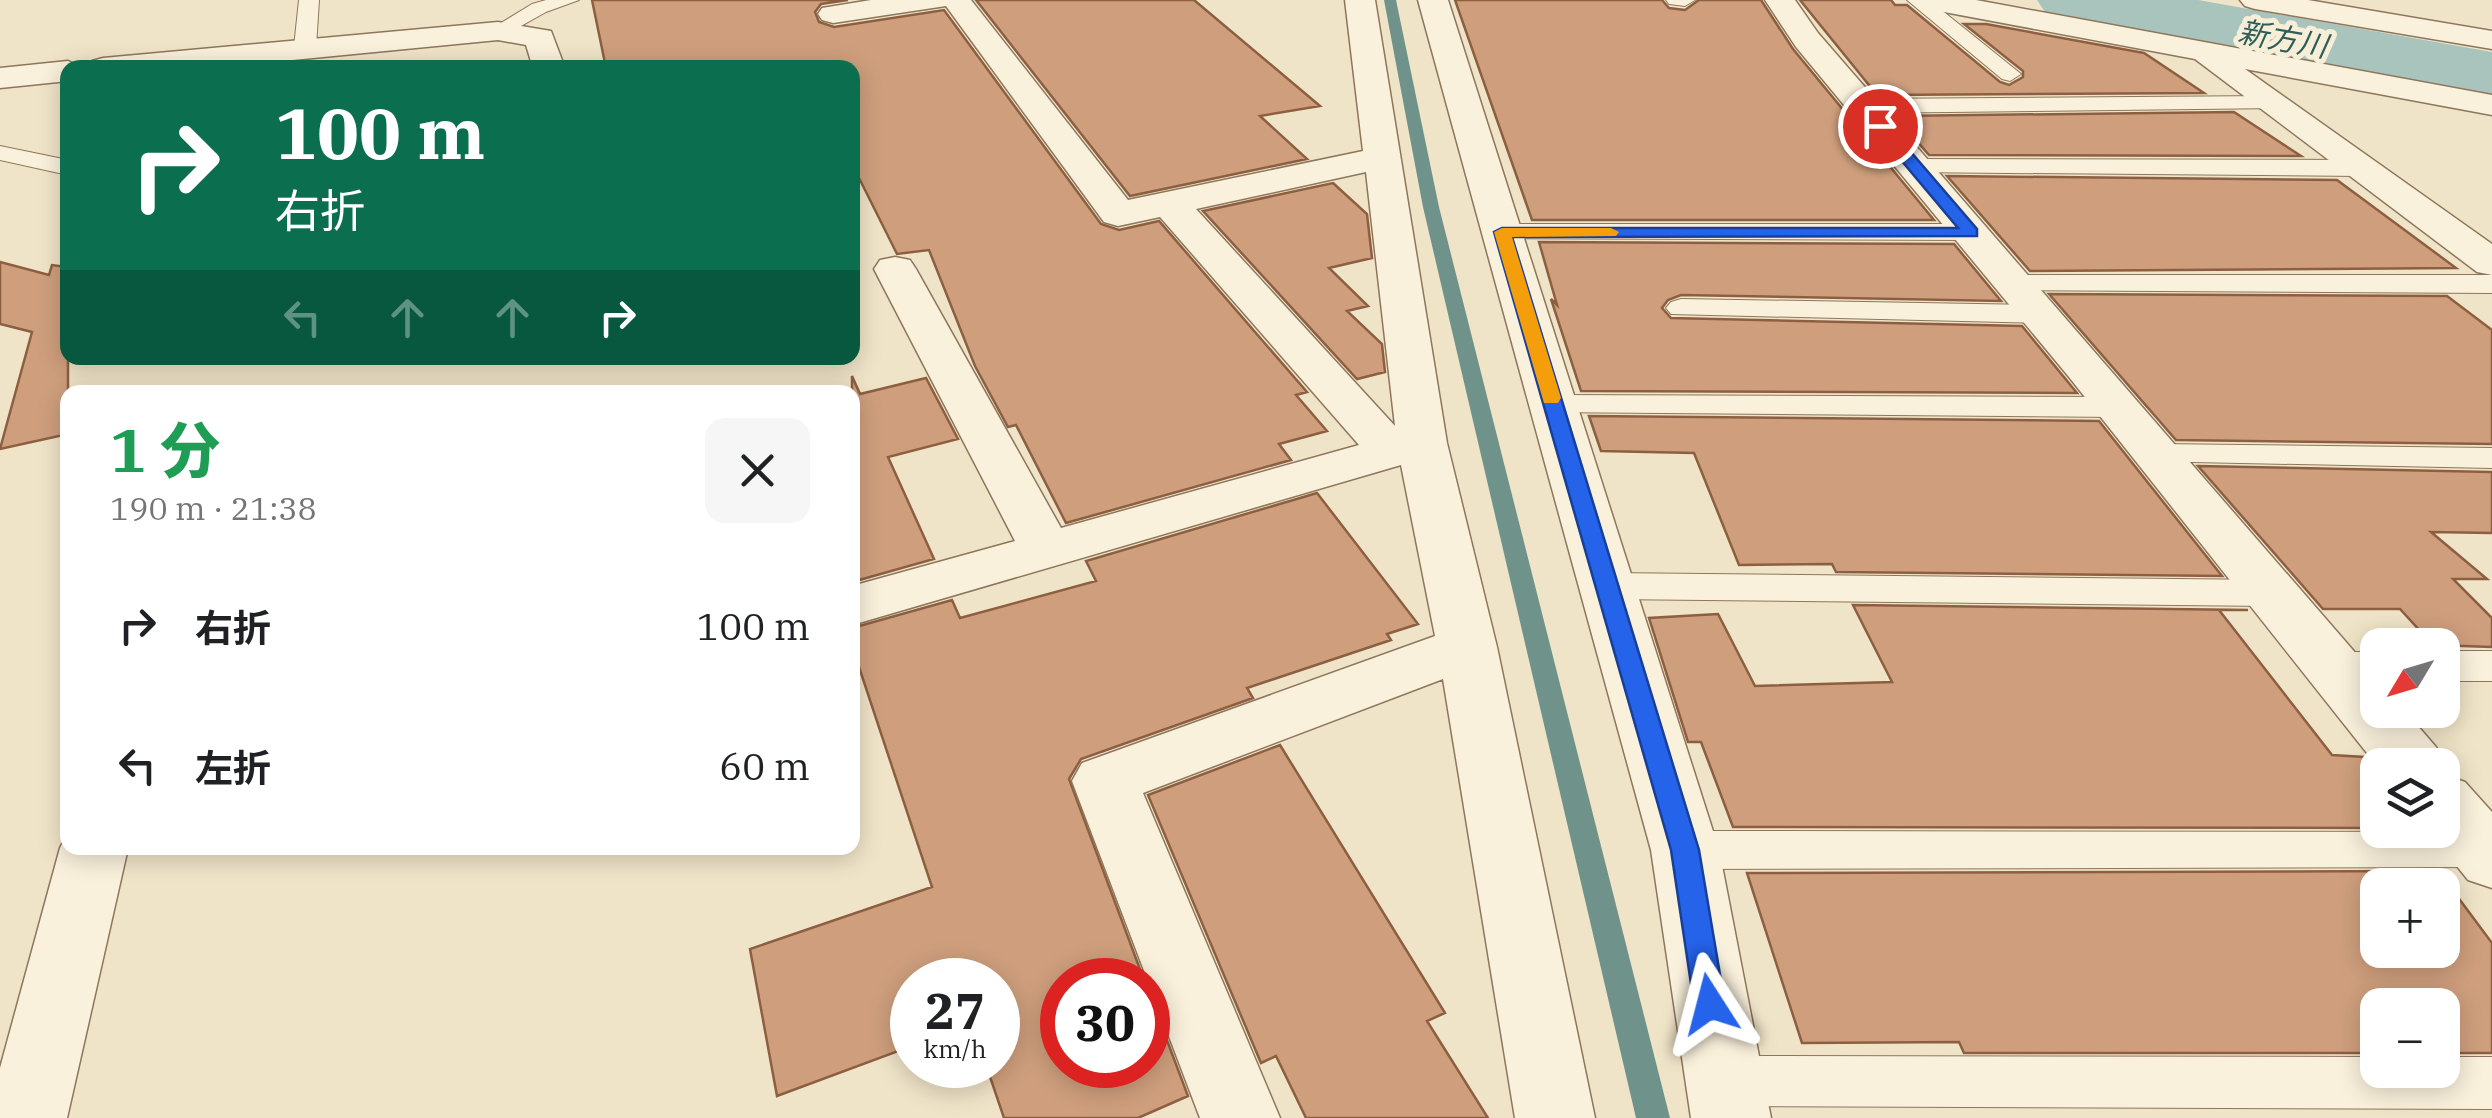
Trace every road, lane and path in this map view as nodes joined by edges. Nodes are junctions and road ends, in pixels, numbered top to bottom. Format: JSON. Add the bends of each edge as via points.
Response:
{"nodes":[{"id":1,"x":308,"y":0,"type":"edge"},
{"id":2,"x":569,"y":0,"type":"edge"},
{"id":3,"x":936,"y":0,"type":"edge"},
{"id":4,"x":956,"y":0,"type":"edge"},
{"id":5,"x":1360,"y":0,"type":"edge"},
{"id":6,"x":1434,"y":0,"type":"edge"},
{"id":7,"x":1676,"y":0,"type":"edge"},
{"id":8,"x":1686,"y":0,"type":"edge"},
{"id":9,"x":1780,"y":0,"type":"edge"},
{"id":10,"x":1917,"y":0,"type":"edge"},
{"id":11,"x":1928,"y":0,"type":"edge"},
{"id":12,"x":2255,"y":0,"type":"edge"},
{"id":13,"x":829,"y":7,"type":"edge"},
{"id":14,"x":498,"y":30,"type":"junction"},
{"id":15,"x":2492,"y":40,"type":"edge"},
{"id":16,"x":306,"y":48,"type":"junction"},
{"id":17,"x":2201,"y":52,"type":"junction"},
{"id":18,"x":184,"y":60,"type":"edge"},
{"id":19,"x":547,"y":60,"type":"edge"},
{"id":20,"x":60,"y":72,"type":"edge"},
{"id":21,"x":2010,"y":74,"type":"dead end"},
{"id":22,"x":0,"y":78,"type":"edge"},
{"id":23,"x":2272,"y":104,"type":"junction"},
{"id":24,"x":2492,"y":105,"type":"edge"},
{"id":25,"x":1863,"y":106,"type":"junction"},
{"id":26,"x":0,"y":153,"type":"edge"},
{"id":27,"x":1382,"y":158,"type":"junction"},
{"id":28,"x":60,"y":166,"type":"edge"},
{"id":29,"x":1915,"y":167,"type":"junction"},
{"id":30,"x":2361,"y":168,"type":"junction"},
{"id":31,"x":1169,"y":203,"type":"junction"},
{"id":32,"x":1502,"y":232,"type":"junction"},
{"id":33,"x":1971,"y":232,"type":"junction"},
{"id":34,"x":2492,"y":263,"type":"edge"},
{"id":35,"x":895,"y":269,"type":"dead end"},
{"id":36,"x":2492,"y":284,"type":"edge"},
{"id":37,"x":2028,"y":299,"type":"junction"},
{"id":38,"x":1681,"y":308,"type":"dead end"},
{"id":39,"x":1553,"y":404,"type":"junction"},
{"id":40,"x":2118,"y":407,"type":"junction"},
{"id":41,"x":1407,"y":448,"type":"junction"},
{"id":42,"x":2157,"y":454,"type":"junction"},
{"id":43,"x":2492,"y":458,"type":"edge"},
{"id":44,"x":1047,"y":551,"type":"junction"},
{"id":45,"x":1607,"y":586,"type":"junction"},
{"id":46,"x":2271,"y":593,"type":"junction"},
{"id":47,"x":860,"y":604,"type":"edge"},
{"id":48,"x":1466,"y":647,"type":"junction"},
{"id":49,"x":2460,"y":666,"type":"edge"},
{"id":50,"x":2492,"y":666,"type":"edge"},
{"id":51,"x":2355,"y":667,"type":"edge"},
{"id":52,"x":2403,"y":748,"type":"edge"},
{"id":53,"x":2460,"y":822,"type":"edge"},
{"id":54,"x":1685,"y":850,"type":"junction"},
{"id":55,"x":92,"y":855,"type":"edge"},
{"id":56,"x":2488,"y":855,"type":"edge"},
{"id":57,"x":2492,"y":1084,"type":"edge"},
{"id":58,"x":1726,"y":1099,"type":"edge"},
{"id":59,"x":27,"y":1118,"type":"edge"},
{"id":60,"x":1240,"y":1118,"type":"edge"},
{"id":61,"x":1555,"y":1118,"type":"edge"}],
"edges":[{"from":1,"to":16,"type":"lane"},
{"from":2,"to":14,"type":"lane"},
{"from":3,"to":13,"type":"street"},
{"from":4,"to":31,"type":"street","via":[[1118,214]]},
{"from":5,"to":27,"type":"street"},
{"from":6,"to":32,"type":"street"},
{"from":7,"to":8,"type":"lane"},
{"from":9,"to":25,"type":"street"},
{"from":10,"to":21,"type":"lane"},
{"from":11,"to":17,"type":"street"},
{"from":12,"to":15,"type":"street"},
{"from":14,"to":16,"type":"street"},
{"from":14,"to":19,"type":"street","via":[[540,38]]},
{"from":16,"to":18,"type":"street"},
{"from":17,"to":23,"type":"street"},
{"from":17,"to":24,"type":"street"},
{"from":20,"to":22,"type":"street"},
{"from":23,"to":25,"type":"lane"},
{"from":23,"to":30,"type":"street"},
{"from":25,"to":29,"type":"street"},
{"from":26,"to":28,"type":"lane"},
{"from":27,"to":31,"type":"street"},
{"from":27,"to":41,"type":"street"},
{"from":29,"to":30,"type":"lane"},
{"from":29,"to":33,"type":"street"},
{"from":30,"to":34,"type":"street"},
{"from":31,"to":41,"type":"street"},
{"from":32,"to":33,"type":"lane"},
{"from":32,"to":39,"type":"street"},
{"from":33,"to":37,"type":"street"},
{"from":35,"to":44,"type":"street"},
{"from":36,"to":37,"type":"lane"},
{"from":37,"to":38,"type":"lane"},
{"from":37,"to":40,"type":"street"},
{"from":39,"to":40,"type":"lane"},
{"from":39,"to":45,"type":"street"},
{"from":40,"to":42,"type":"street"},
{"from":41,"to":44,"type":"street"},
{"from":41,"to":48,"type":"street"},
{"from":42,"to":43,"type":"lane"},
{"from":42,"to":46,"type":"street"},
{"from":44,"to":47,"type":"street"},
{"from":45,"to":46,"type":"lane"},
{"from":45,"to":54,"type":"street"},
{"from":46,"to":51,"type":"street"},
{"from":48,"to":60,"type":"street","via":[[1104,782]]},
{"from":48,"to":61,"type":"street"},
{"from":49,"to":50,"type":"lane"},
{"from":51,"to":52,"type":"street"},
{"from":53,"to":56,"type":"street"},
{"from":54,"to":56,"type":"lane"},
{"from":54,"to":58,"type":"street"},
{"from":55,"to":59,"type":"street"},
{"from":57,"to":58,"type":"lane"}]}
